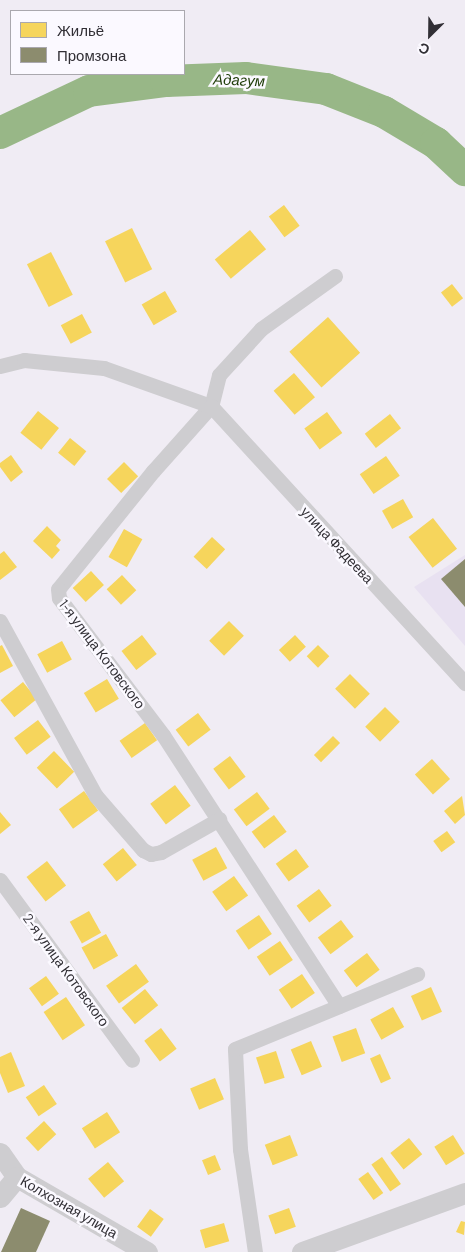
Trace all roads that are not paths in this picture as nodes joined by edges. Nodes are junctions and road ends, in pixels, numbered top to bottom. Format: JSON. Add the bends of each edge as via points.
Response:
{"nodes":[{"id":1,"x":335,"y":276,"type":"dead end"},
{"id":2,"x":0,"y":366,"type":"edge"},
{"id":3,"x":211,"y":406,"type":"junction"},
{"id":4,"x":0,"y":621,"type":"edge"},
{"id":5,"x":465,"y":683,"type":"edge"},
{"id":6,"x":219,"y":819,"type":"junction"},
{"id":7,"x":0,"y":880,"type":"edge"},
{"id":8,"x":417,"y":974,"type":"dead end"},
{"id":9,"x":339,"y":1006,"type":"junction"},
{"id":10,"x":132,"y":1060,"type":"dead end"},
{"id":11,"x":0,"y":1153,"type":"edge"},
{"id":12,"x":17,"y":1177,"type":"junction"},
{"id":13,"x":465,"y":1193,"type":"edge"},
{"id":14,"x":0,"y":1197,"type":"edge"},
{"id":15,"x":147,"y":1252,"type":"edge"},
{"id":16,"x":255,"y":1252,"type":"edge"},
{"id":17,"x":302,"y":1252,"type":"edge"}],
"edges":[{"from":1,"to":3,"type":"street","via":[[261,329],[219,375]]},
{"from":2,"to":3,"type":"street","name":"улица Фадеева","via":[[24,360],[104,368]]},
{"from":3,"to":5,"type":"street","name":"улица Фадеева"},
{"from":3,"to":6,"type":"street","name":"1-я улица Котовского","via":[[153,471],[58,589],[59,598],[163,735]]},
{"from":4,"to":6,"type":"street","via":[[96,796],[143,850],[152,854],[161,852]]},
{"from":6,"to":9,"type":"street","name":"1-я улица Котовского"},
{"from":7,"to":10,"type":"street","name":"2-я улица Котовского"},
{"from":8,"to":9,"type":"street"},
{"from":9,"to":16,"type":"street","via":[[235,1049],[240,1149]]},
{"from":11,"to":12,"type":"main road","name":"Колхозная улица"},
{"from":12,"to":14,"type":"main road"},
{"from":12,"to":15,"type":"main road","name":"Колхозная улица"},
{"from":13,"to":17,"type":"main road"}]}
